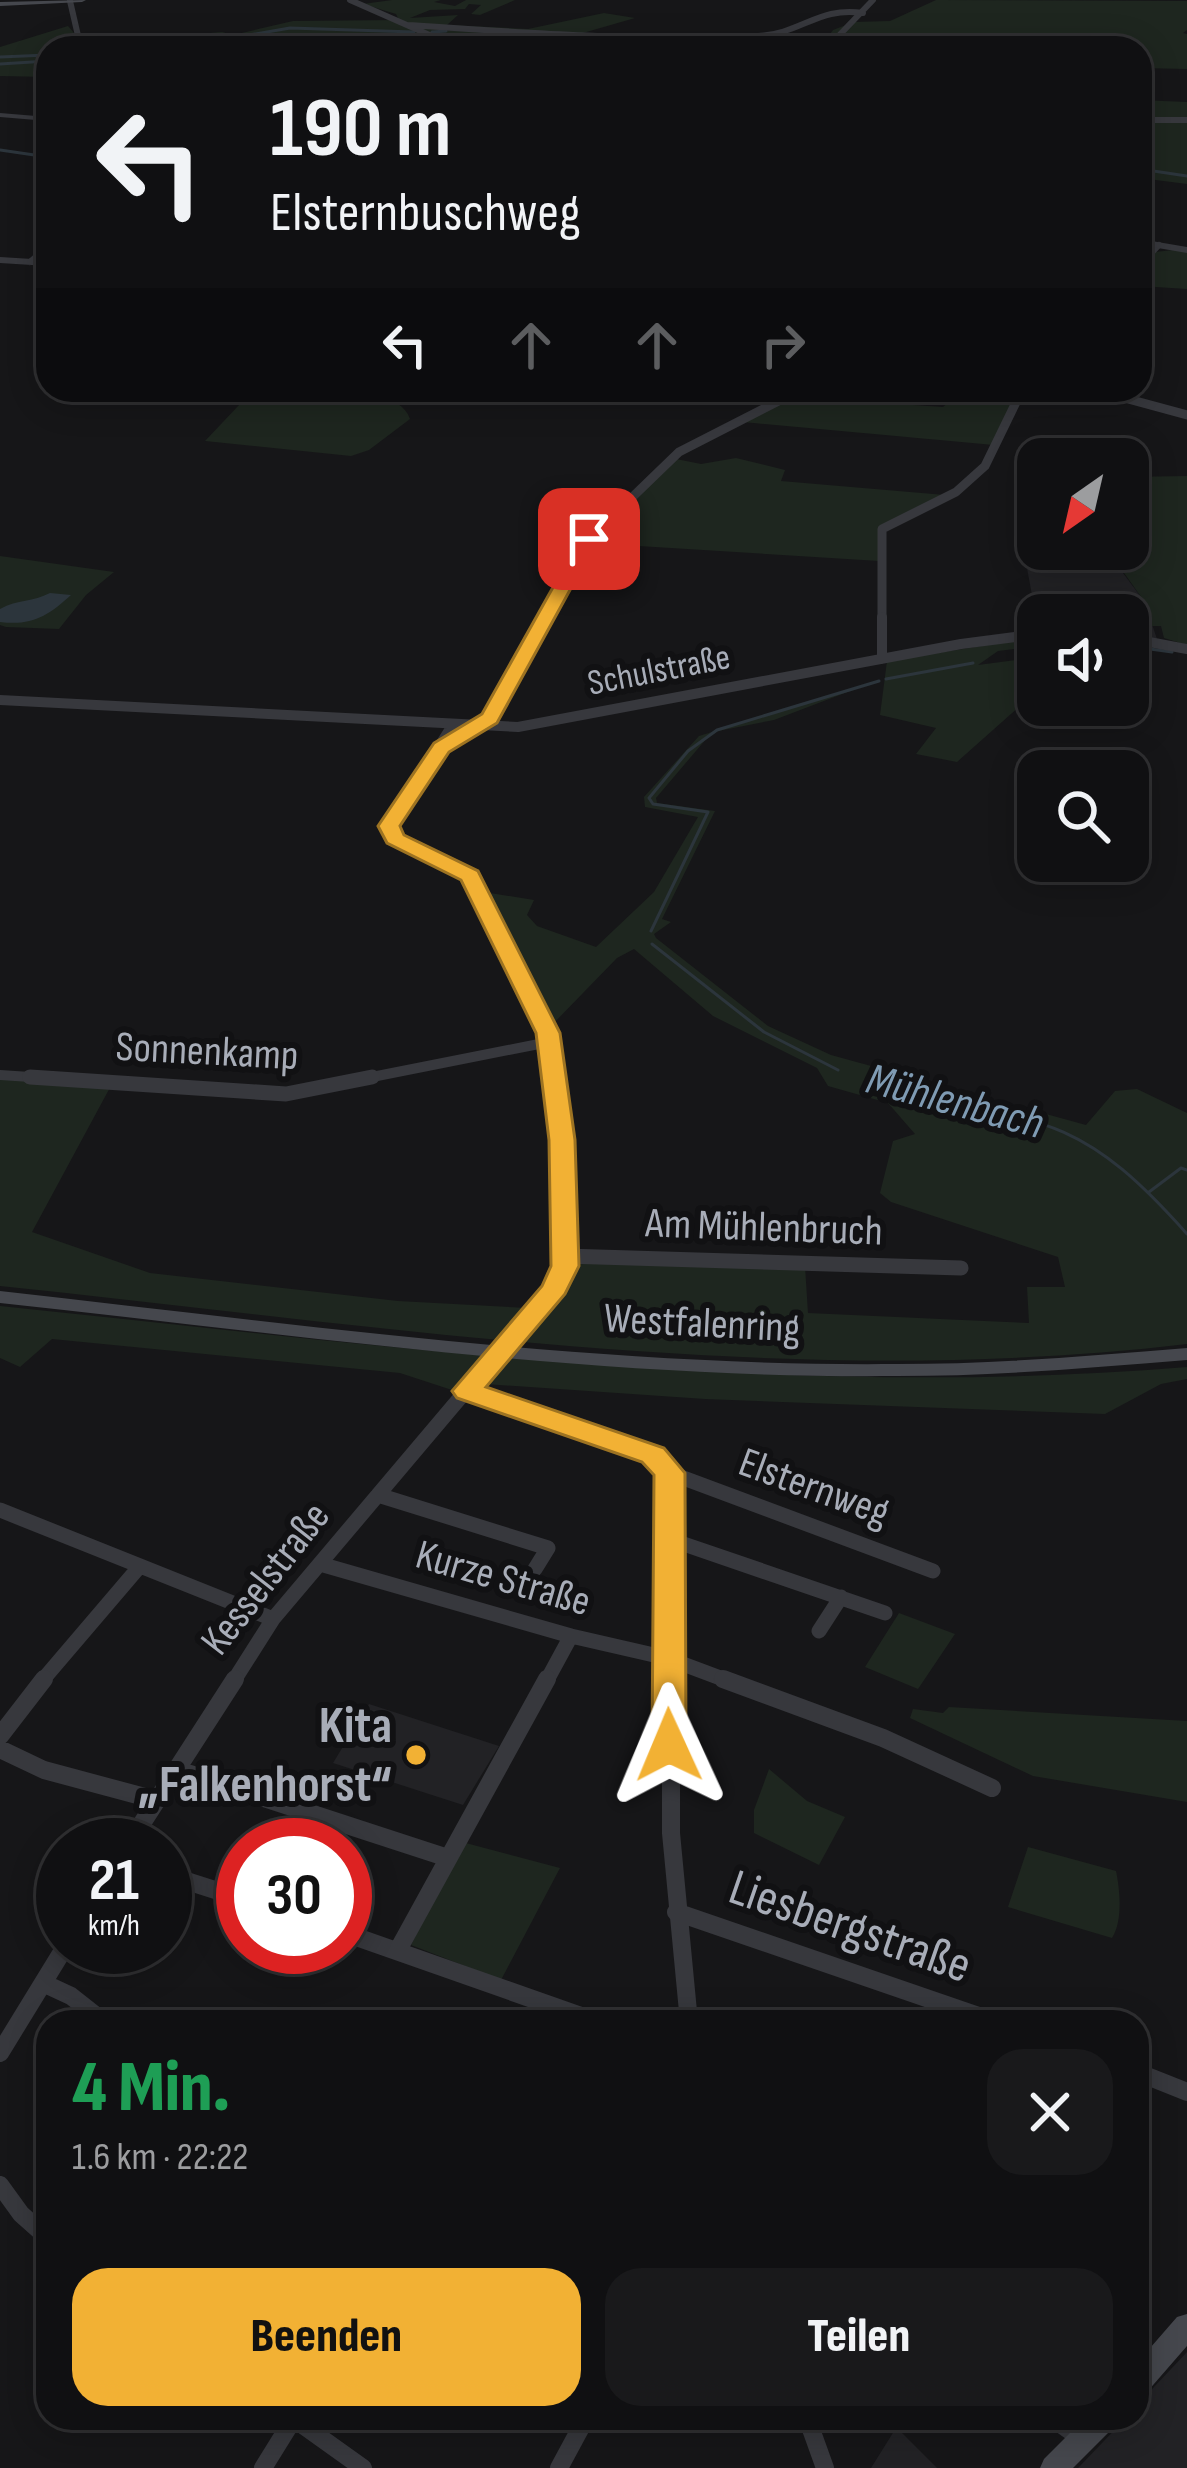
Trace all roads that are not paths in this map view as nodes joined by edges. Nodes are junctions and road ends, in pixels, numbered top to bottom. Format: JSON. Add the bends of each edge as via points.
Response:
{"nodes":[{"id":1,"x":82,"y":0,"type":"edge"},
{"id":2,"x":350,"y":0,"type":"edge"},
{"id":3,"x":873,"y":0,"type":"edge"},
{"id":4,"x":70,"y":1,"type":"edge"},
{"id":5,"x":0,"y":4,"type":"edge"},
{"id":6,"x":837,"y":5,"type":"edge"},
{"id":7,"x":863,"y":13,"type":"junction"},
{"id":8,"x":407,"y":25,"type":"junction"},
{"id":9,"x":78,"y":36,"type":"edge"},
{"id":10,"x":432,"y":36,"type":"edge"},
{"id":11,"x":571,"y":36,"type":"edge"},
{"id":12,"x":759,"y":36,"type":"edge"},
{"id":13,"x":840,"y":36,"type":"edge"},
{"id":14,"x":0,"y":115,"type":"edge"},
{"id":15,"x":36,"y":118,"type":"edge"},
{"id":16,"x":1152,"y":120,"type":"edge"},
{"id":17,"x":1187,"y":120,"type":"edge"},
{"id":18,"x":1152,"y":244,"type":"edge"},
{"id":19,"x":1159,"y":245,"type":"junction"},
{"id":20,"x":1187,"y":250,"type":"edge"},
{"id":21,"x":1152,"y":252,"type":"edge"},
{"id":22,"x":36,"y":257,"type":"edge"},
{"id":23,"x":0,"y":260,"type":"edge"},
{"id":24,"x":30,"y":262,"type":"junction"},
{"id":25,"x":36,"y":262,"type":"edge"},
{"id":26,"x":777,"y":402,"type":"edge"},
{"id":27,"x":1016,"y":402,"type":"edge"},
{"id":28,"x":1139,"y":402,"type":"edge"},
{"id":29,"x":1187,"y":415,"type":"edge"},
{"id":30,"x":1017,"y":637,"type":"edge"},
{"id":31,"x":1149,"y":642,"type":"edge"},
{"id":32,"x":1187,"y":650,"type":"edge"},
{"id":33,"x":882,"y":659,"type":"junction"},
{"id":34,"x":0,"y":700,"type":"edge"},
{"id":35,"x":453,"y":724,"type":"junction"},
{"id":36,"x":484,"y":725,"type":"junction"},
{"id":37,"x":442,"y":747,"type":"junction"},
{"id":38,"x":549,"y":1042,"type":"junction"},
{"id":39,"x":0,"y":1075,"type":"edge"},
{"id":40,"x":565,"y":1256,"type":"junction"},
{"id":41,"x":961,"y":1268,"type":"dead end"},
{"id":42,"x":0,"y":1297,"type":"edge"},
{"id":43,"x":1187,"y":1357,"type":"edge"},
{"id":44,"x":467,"y":1391,"type":"junction"},
{"id":45,"x":671,"y":1479,"type":"junction"},
{"id":46,"x":378,"y":1495,"type":"junction"},
{"id":47,"x":0,"y":1510,"type":"edge"},
{"id":48,"x":672,"y":1540,"type":"junction"},
{"id":49,"x":320,"y":1564,"type":"junction"},
{"id":50,"x":140,"y":1566,"type":"junction"},
{"id":51,"x":535,"y":1568,"type":"dead end"},
{"id":52,"x":933,"y":1571,"type":"dead end"},
{"id":53,"x":841,"y":1597,"type":"junction"},
{"id":54,"x":885,"y":1613,"type":"dead end"},
{"id":55,"x":273,"y":1618,"type":"junction"},
{"id":56,"x":819,"y":1630,"type":"dead end"},
{"id":57,"x":571,"y":1636,"type":"junction"},
{"id":58,"x":667,"y":1658,"type":"junction"},
{"id":59,"x":0,"y":1736,"type":"edge"},
{"id":60,"x":0,"y":1749,"type":"edge"},
{"id":61,"x":176,"y":1769,"type":"junction"},
{"id":62,"x":992,"y":1788,"type":"dead end"},
{"id":63,"x":156,"y":1800,"type":"junction"},
{"id":64,"x":145,"y":1818,"type":"edge"},
{"id":65,"x":448,"y":1858,"type":"junction"},
{"id":66,"x":676,"y":1912,"type":"junction"},
{"id":67,"x":372,"y":1942,"type":"edge"},
{"id":68,"x":398,"y":1950,"type":"junction"},
{"id":69,"x":48,"y":1974,"type":"edge"},
{"id":70,"x":43,"y":1983,"type":"junction"},
{"id":71,"x":89,"y":2010,"type":"edge"},
{"id":72,"x":565,"y":2010,"type":"edge"},
{"id":73,"x":687,"y":2010,"type":"edge"},
{"id":74,"x":962,"y":2010,"type":"edge"},
{"id":75,"x":0,"y":2053,"type":"edge"},
{"id":76,"x":1149,"y":2077,"type":"edge"},
{"id":77,"x":1187,"y":2092,"type":"edge"},
{"id":78,"x":0,"y":2185,"type":"edge"},
{"id":79,"x":36,"y":2227,"type":"edge"},
{"id":80,"x":1187,"y":2326,"type":"edge"},
{"id":81,"x":1149,"y":2369,"type":"edge"},
{"id":82,"x":287,"y":2430,"type":"edge"},
{"id":83,"x":311,"y":2430,"type":"edge"},
{"id":84,"x":580,"y":2430,"type":"edge"},
{"id":85,"x":812,"y":2430,"type":"edge"},
{"id":86,"x":1069,"y":2430,"type":"edge"},
{"id":87,"x":1093,"y":2430,"type":"edge"},
{"id":88,"x":1083,"y":2440,"type":"junction"},
{"id":89,"x":263,"y":2468,"type":"edge"},
{"id":90,"x":364,"y":2468,"type":"edge"},
{"id":91,"x":559,"y":2468,"type":"edge"},
{"id":92,"x":826,"y":2468,"type":"edge"},
{"id":93,"x":1054,"y":2468,"type":"edge"}],
"edges":[{"from":1,"to":4,"type":"main road"},
{"from":2,"to":8,"type":"street"},
{"from":3,"to":7,"type":"street"},
{"from":4,"to":5,"type":"main road"},
{"from":4,"to":9,"type":"street"},
{"from":6,"to":7,"type":"street"},
{"from":6,"to":12,"type":"street","via":[[782,35]]},
{"from":7,"to":13,"type":"street"},
{"from":8,"to":10,"type":"street"},
{"from":8,"to":11,"type":"street"},
{"from":14,"to":15,"type":"street"},
{"from":16,"to":17,"type":"street"},
{"from":18,"to":19,"type":"street"},
{"from":19,"to":20,"type":"street"},
{"from":19,"to":21,"type":"street"},
{"from":22,"to":24,"type":"street"},
{"from":23,"to":24,"type":"street"},
{"from":24,"to":25,"type":"street"},
{"from":26,"to":36,"type":"street","via":[[679,452],[589,539]]},
{"from":27,"to":33,"type":"street","via":[[985,466],[952,494],[882,529]]},
{"from":28,"to":29,"type":"street"},
{"from":30,"to":33,"type":"street","name":"Schulstraße"},
{"from":31,"to":32,"type":"street"},
{"from":33,"to":36,"type":"street","name":"Schulstraße","via":[[537,725]]},
{"from":34,"to":35,"type":"street","name":"Schulstraße"},
{"from":35,"to":36,"type":"street","name":"Schulstraße"},
{"from":35,"to":37,"type":"street"},
{"from":36,"to":37,"type":"street"},
{"from":37,"to":38,"type":"street","via":[[390,833],[470,876]]},
{"from":38,"to":39,"type":"street","name":"Sonnenkamp","via":[[286,1094]]},
{"from":38,"to":40,"type":"street"},
{"from":40,"to":41,"type":"street","name":"Am Mühlenbruch"},
{"from":40,"to":44,"type":"street","name":"Kesselstraße","bridge":true,"via":[[563,1276]]},
{"from":42,"to":43,"type":"main road","name":"Westfalenring","via":[[673,1360],[957,1368]]},
{"from":44,"to":45,"type":"street","name":"Elsternweg","via":[[653,1455]]},
{"from":44,"to":46,"type":"street","name":"Kesselstraße"},
{"from":45,"to":48,"type":"street"},
{"from":45,"to":52,"type":"street","name":"Elsternweg"},
{"from":46,"to":49,"type":"street","name":"Kesselstraße"},
{"from":46,"to":51,"type":"street","via":[[548,1548]]},
{"from":47,"to":50,"type":"street"},
{"from":48,"to":53,"type":"street"},
{"from":48,"to":58,"type":"street"},
{"from":49,"to":55,"type":"street","name":"Kesselstraße"},
{"from":49,"to":57,"type":"street","name":"Kurze Straße"},
{"from":50,"to":55,"type":"street"},
{"from":50,"to":59,"type":"street"},
{"from":53,"to":54,"type":"street"},
{"from":53,"to":56,"type":"street"},
{"from":55,"to":61,"type":"street","name":"Kesselstraße"},
{"from":57,"to":58,"type":"street","name":"Kurze Straße"},
{"from":57,"to":65,"type":"street"},
{"from":58,"to":62,"type":"street","name":"Kurze Straße"},
{"from":58,"to":66,"type":"street"},
{"from":60,"to":63,"type":"street","via":[[44,1770]]},
{"from":61,"to":63,"type":"street","name":"Kesselstraße"},
{"from":61,"to":65,"type":"street"},
{"from":63,"to":64,"type":"street","name":"Kesselstraße"},
{"from":65,"to":68,"type":"street"},
{"from":66,"to":73,"type":"street"},
{"from":66,"to":74,"type":"street","name":"Liesbergstraße"},
{"from":67,"to":68,"type":"street"},
{"from":68,"to":72,"type":"street"},
{"from":69,"to":70,"type":"street"},
{"from":70,"to":71,"type":"street"},
{"from":70,"to":75,"type":"street"},
{"from":76,"to":77,"type":"street"},
{"from":78,"to":79,"type":"street"},
{"from":80,"to":81,"type":"main road"},
{"from":82,"to":89,"type":"street"},
{"from":83,"to":90,"type":"street"},
{"from":84,"to":91,"type":"street"},
{"from":85,"to":92,"type":"street"},
{"from":86,"to":88,"type":"street"},
{"from":87,"to":88,"type":"main road"},
{"from":88,"to":93,"type":"main road"}]}
